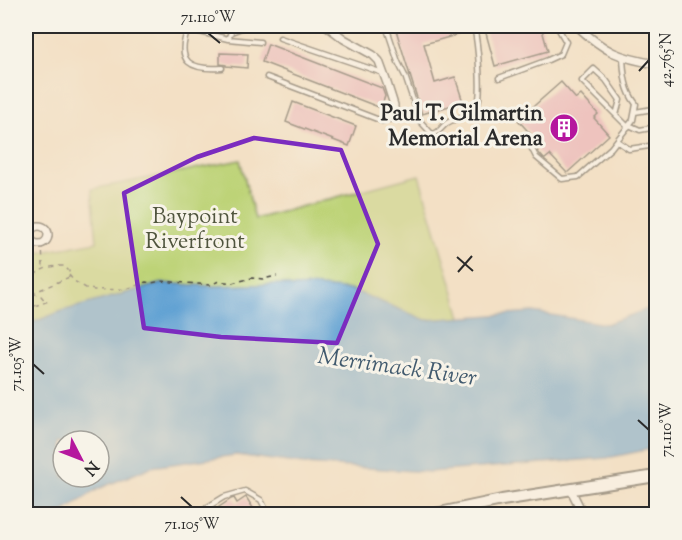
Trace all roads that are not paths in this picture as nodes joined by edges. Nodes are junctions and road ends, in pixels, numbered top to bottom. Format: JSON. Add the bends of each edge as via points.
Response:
{"nodes":[{"id":1,"x":247,"y":26,"type":"edge"},
{"id":2,"x":327,"y":26,"type":"edge"},
{"id":3,"x":386,"y":26,"type":"edge"},
{"id":4,"x":474,"y":26,"type":"edge"},
{"id":5,"x":557,"y":26,"type":"edge"},
{"id":6,"x":577,"y":26,"type":"edge"},
{"id":7,"x":280,"y":38,"type":"dead end"},
{"id":8,"x":228,"y":39,"type":"junction"},
{"id":9,"x":260,"y":42,"type":"dead end"},
{"id":10,"x":623,"y":57,"type":"junction"},
{"id":11,"x":657,"y":64,"type":"edge"},
{"id":12,"x":222,"y":68,"type":"dead end"},
{"id":13,"x":384,"y":74,"type":"junction"},
{"id":14,"x":267,"y":76,"type":"dead end"},
{"id":15,"x":500,"y":78,"type":"dead end"},
{"id":16,"x":653,"y":109,"type":"dead end"},
{"id":17,"x":635,"y":112,"type":"junction"},
{"id":18,"x":616,"y":115,"type":"junction"},
{"id":19,"x":390,"y":118,"type":"joint"},
{"id":20,"x":628,"y":126,"type":"junction"},
{"id":21,"x":657,"y":127,"type":"edge"},
{"id":22,"x":528,"y":141,"type":"dead end"},
{"id":23,"x":617,"y":141,"type":"junction"},
{"id":24,"x":657,"y":145,"type":"edge"},
{"id":25,"x":29,"y":244,"type":"edge"},
{"id":26,"x":657,"y":476,"type":"edge"},
{"id":27,"x":571,"y":490,"type":"junction"},
{"id":28,"x":196,"y":514,"type":"edge"},
{"id":29,"x":268,"y":514,"type":"edge"},
{"id":30,"x":435,"y":514,"type":"edge"},
{"id":31,"x":583,"y":514,"type":"edge"}],
"edges":[{"from":1,"to":8,"type":"lane","via":[[231,32]]},
{"from":2,"to":13,"type":"street","via":[[373,55]]},
{"from":3,"to":4,"type":"lane","via":[[420,121],[432,134],[477,107],[479,74]]},
{"from":5,"to":15,"type":"lane","via":[[566,42],[561,54]]},
{"from":6,"to":10,"type":"street","via":[[595,43]]},
{"from":7,"to":13,"type":"lane"},
{"from":8,"to":9,"type":"lane"},
{"from":8,"to":12,"type":"lane","via":[[188,29],[184,41],[185,58],[194,66]]},
{"from":10,"to":11,"type":"street"},
{"from":10,"to":17,"type":"lane"},
{"from":13,"to":19,"type":"street","via":[[394,105]]},
{"from":14,"to":19,"type":"lane","via":[[382,122]]},
{"from":16,"to":17,"type":"lane"},
{"from":17,"to":20,"type":"lane"},
{"from":18,"to":18,"type":"lane","via":[[582,81],[594,69],[620,100]]},
{"from":18,"to":20,"type":"lane"},
{"from":20,"to":21,"type":"lane","via":[[640,130]]},
{"from":20,"to":23,"type":"lane"},
{"from":22,"to":23,"type":"lane","via":[[536,157],[562,179],[579,177]]},
{"from":23,"to":24,"type":"lane","via":[[628,149]]},
{"from":25,"to":25,"type":"street","via":[[31,231],[42,226],[48,236],[46,241]]},
{"from":26,"to":27,"type":"main road"},
{"from":27,"to":30,"type":"main road"},
{"from":27,"to":31,"type":"street"},
{"from":28,"to":29,"type":"lane","via":[[224,497],[244,491],[261,500]]}]}
